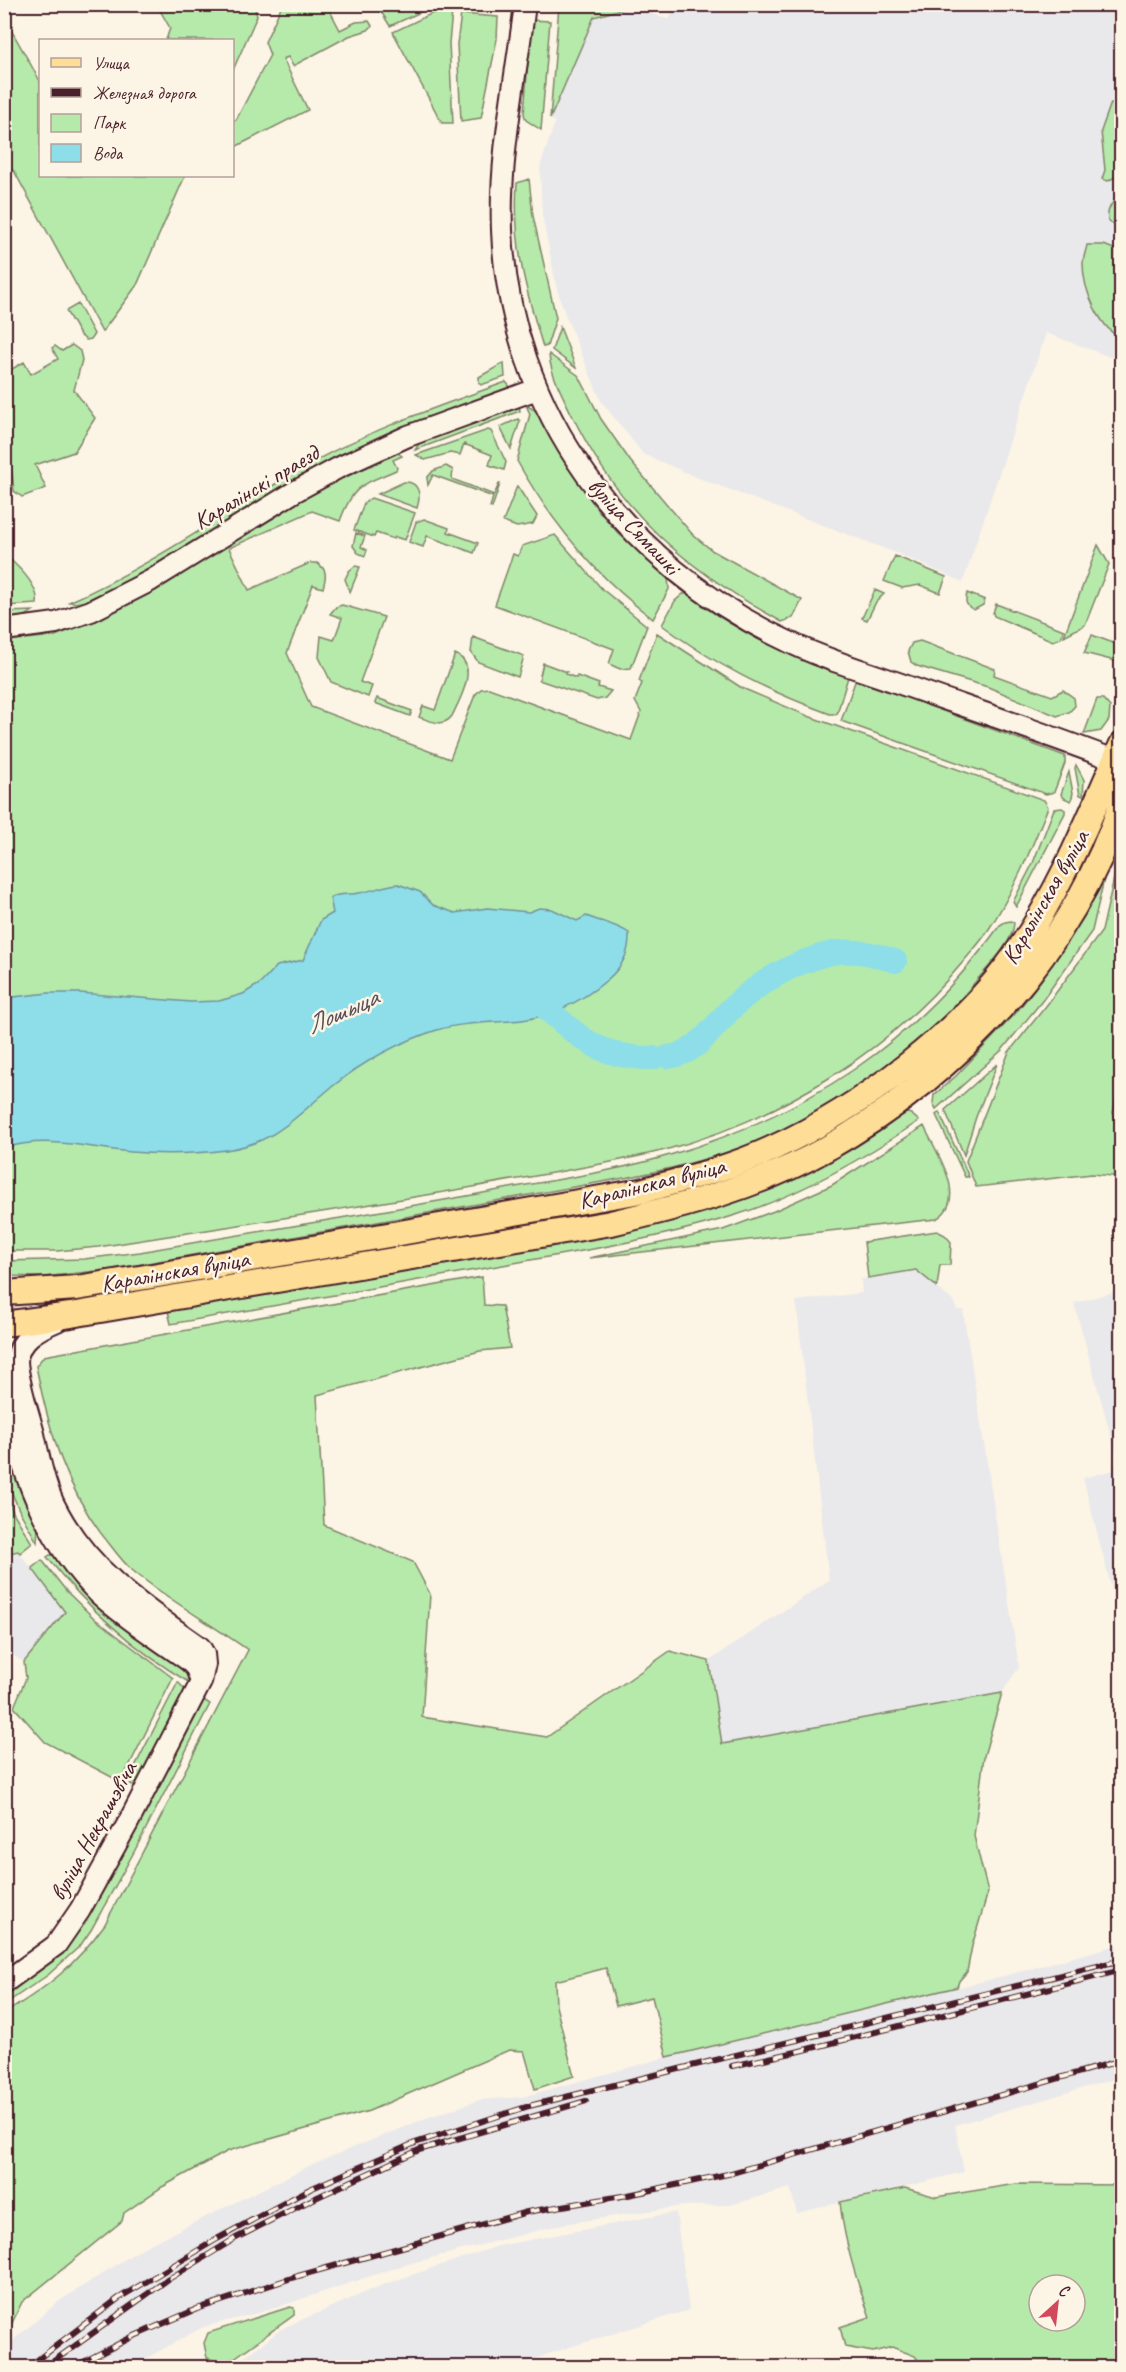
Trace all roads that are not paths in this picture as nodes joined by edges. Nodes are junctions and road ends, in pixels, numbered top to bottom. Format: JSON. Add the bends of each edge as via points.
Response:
{"nodes":[{"id":1,"x":525,"y":4,"type":"edge"},
{"id":2,"x":537,"y":389,"type":"junction"},
{"id":3,"x":4,"y":630,"type":"edge"},
{"id":4,"x":1119,"y":756,"type":"edge"},
{"id":5,"x":1122,"y":802,"type":"edge"},
{"id":6,"x":446,"y":1224,"type":"junction"},
{"id":7,"x":450,"y":1250,"type":"junction"},
{"id":8,"x":4,"y":1293,"type":"edge"},
{"id":9,"x":71,"y":1315,"type":"junction"},
{"id":10,"x":4,"y":1324,"type":"edge"},
{"id":11,"x":4,"y":1394,"type":"edge"},
{"id":12,"x":201,"y":1682,"type":"junction"},
{"id":13,"x":4,"y":1983,"type":"edge"}],
"edges":[{"from":1,"to":2,"type":"street","name":"вуліца Сямашкі","via":[[501,206],[509,300]]},
{"from":2,"to":3,"type":"street","name":"Каралінскі праезд","via":[[349,462],[150,581],[91,611],[50,624]]},
{"from":2,"to":4,"type":"street","name":"вуліца Сямашкі","via":[[570,449],[609,504],[664,561],[719,604],[755,626],[812,652]]},
{"from":4,"to":6,"type":"main road","name":"Каралінская вуліца","via":[[1080,841],[1033,927],[1004,969],[923,1052],[839,1114],[771,1149],[709,1173],[641,1191]]},
{"from":5,"to":7,"type":"main road","name":"Каралінская вуліца","via":[[1092,872],[1024,982],[951,1058],[875,1119],[774,1174],[680,1208]]},
{"from":6,"to":7,"type":"main road","via":[[455,1235]]},
{"from":6,"to":8,"type":"main road","name":"Каралінская вуліца","via":[[77,1288]]},
{"from":7,"to":9,"type":"main road","name":"Каралінская вуліца"},
{"from":9,"to":10,"type":"main road","name":"Каралінская вуліца"},
{"from":9,"to":12,"type":"street","name":"вуліца Некрашэвіча","via":[[34,1332],[17,1358],[53,1503],[74,1539],[97,1566],[150,1612],[200,1647],[205,1664]]},
{"from":11,"to":12,"type":"street","via":[[22,1466],[56,1542],[101,1595],[189,1661]]},
{"from":12,"to":13,"type":"street","name":"вуліца Некрашэвіча","via":[[128,1823],[67,1929],[56,1945]]}]}
